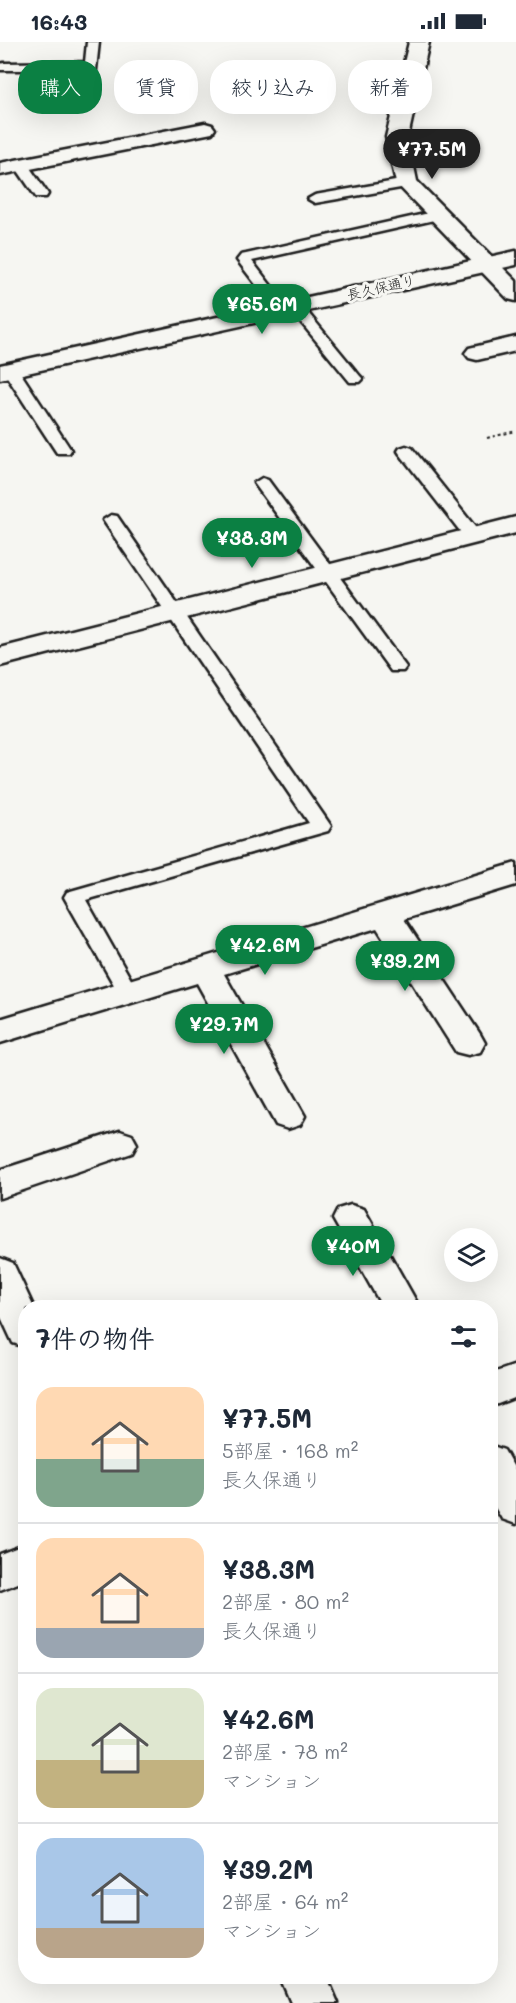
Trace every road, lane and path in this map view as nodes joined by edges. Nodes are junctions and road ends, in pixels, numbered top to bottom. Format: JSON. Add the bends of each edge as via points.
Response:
{"nodes":[{"id":1,"x":93,"y":42,"type":"edge"},
{"id":2,"x":419,"y":42,"type":"edge"},
{"id":3,"x":4,"y":68,"type":"dead end"},
{"id":4,"x":205,"y":129,"type":"dead end"},
{"id":5,"x":10,"y":167,"type":"edge"},
{"id":6,"x":407,"y":183,"type":"junction"},
{"id":7,"x":41,"y":194,"type":"dead end"},
{"id":8,"x":315,"y":199,"type":"dead end"},
{"id":9,"x":438,"y":215,"type":"junction"},
{"id":10,"x":516,"y":258,"type":"edge"},
{"id":11,"x":485,"y":263,"type":"junction"},
{"id":12,"x":516,"y":294,"type":"edge"},
{"id":13,"x":289,"y":308,"type":"junction"},
{"id":14,"x":516,"y":344,"type":"edge"},
{"id":15,"x":477,"y":352,"type":"dead end"},
{"id":16,"x":5,"y":370,"type":"edge"},
{"id":17,"x":355,"y":379,"type":"dead end"},
{"id":18,"x":516,"y":431,"type":"edge"},
{"id":19,"x":487,"y":438,"type":"dead end"},
{"id":20,"x":63,"y":450,"type":"dead end"},
{"id":21,"x":405,"y":451,"type":"dead end"},
{"id":22,"x":262,"y":483,"type":"dead end"},
{"id":23,"x":111,"y":520,"type":"dead end"},
{"id":24,"x":516,"y":525,"type":"edge"},
{"id":25,"x":473,"y":536,"type":"junction"},
{"id":26,"x":328,"y":573,"type":"junction"},
{"id":27,"x":174,"y":612,"type":"junction"},
{"id":28,"x":0,"y":657,"type":"edge"},
{"id":29,"x":398,"y":667,"type":"dead end"},
{"id":30,"x":516,"y":874,"type":"edge"},
{"id":31,"x":384,"y":914,"type":"junction"},
{"id":32,"x":204,"y":969,"type":"junction"},
{"id":33,"x":128,"y":992,"type":"junction"},
{"id":34,"x":0,"y":1031,"type":"edge"},
{"id":35,"x":468,"y":1043,"type":"dead end"},
{"id":36,"x":288,"y":1116,"type":"dead end"},
{"id":37,"x":120,"y":1144,"type":"dead end"},
{"id":38,"x":0,"y":1184,"type":"edge"},
{"id":39,"x":351,"y":1220,"type":"dead end"},
{"id":40,"x":0,"y":1273,"type":"edge"},
{"id":41,"x":397,"y":1300,"type":"edge"},
{"id":42,"x":18,"y":1314,"type":"edge"},
{"id":43,"x":516,"y":1381,"type":"edge"},
{"id":44,"x":498,"y":1388,"type":"edge"},
{"id":45,"x":498,"y":1476,"type":"edge"},
{"id":46,"x":516,"y":1507,"type":"edge"},
{"id":47,"x":18,"y":1565,"type":"edge"},
{"id":48,"x":0,"y":1572,"type":"edge"},
{"id":49,"x":306,"y":1984,"type":"edge"},
{"id":50,"x":315,"y":2003,"type":"edge"}],
"edges":[{"from":1,"to":3,"type":"lane","via":[[91,71]]},
{"from":2,"to":6,"type":"street","via":[[397,137]]},
{"from":4,"to":5,"type":"street"},
{"from":5,"to":7,"type":"lane"},
{"from":6,"to":8,"type":"lane"},
{"from":6,"to":9,"type":"street"},
{"from":9,"to":11,"type":"street"},
{"from":9,"to":13,"type":"lane","via":[[246,258]]},
{"from":10,"to":11,"type":"street","name":"長久保通り"},
{"from":11,"to":12,"type":"street"},
{"from":11,"to":13,"type":"street","name":"長久保通り"},
{"from":13,"to":16,"type":"street","name":"長久保通り"},
{"from":13,"to":17,"type":"lane"},
{"from":14,"to":15,"type":"street"},
{"from":16,"to":20,"type":"lane"},
{"from":18,"to":19,"type":"path"},
{"from":21,"to":25,"type":"lane"},
{"from":22,"to":26,"type":"lane"},
{"from":23,"to":27,"type":"lane"},
{"from":24,"to":25,"type":"street"},
{"from":25,"to":26,"type":"street"},
{"from":26,"to":27,"type":"street"},
{"from":26,"to":29,"type":"lane"},
{"from":27,"to":28,"type":"street"},
{"from":27,"to":33,"type":"lane","via":[[321,826],[74,897]]},
{"from":30,"to":31,"type":"street"},
{"from":31,"to":32,"type":"street"},
{"from":31,"to":35,"type":"street"},
{"from":32,"to":33,"type":"street"},
{"from":32,"to":36,"type":"street"},
{"from":33,"to":34,"type":"street"},
{"from":37,"to":38,"type":"street"},
{"from":39,"to":41,"type":"street"},
{"from":40,"to":42,"type":"street"},
{"from":43,"to":44,"type":"street"},
{"from":45,"to":46,"type":"street"},
{"from":47,"to":48,"type":"street"},
{"from":49,"to":50,"type":"street"}]}
